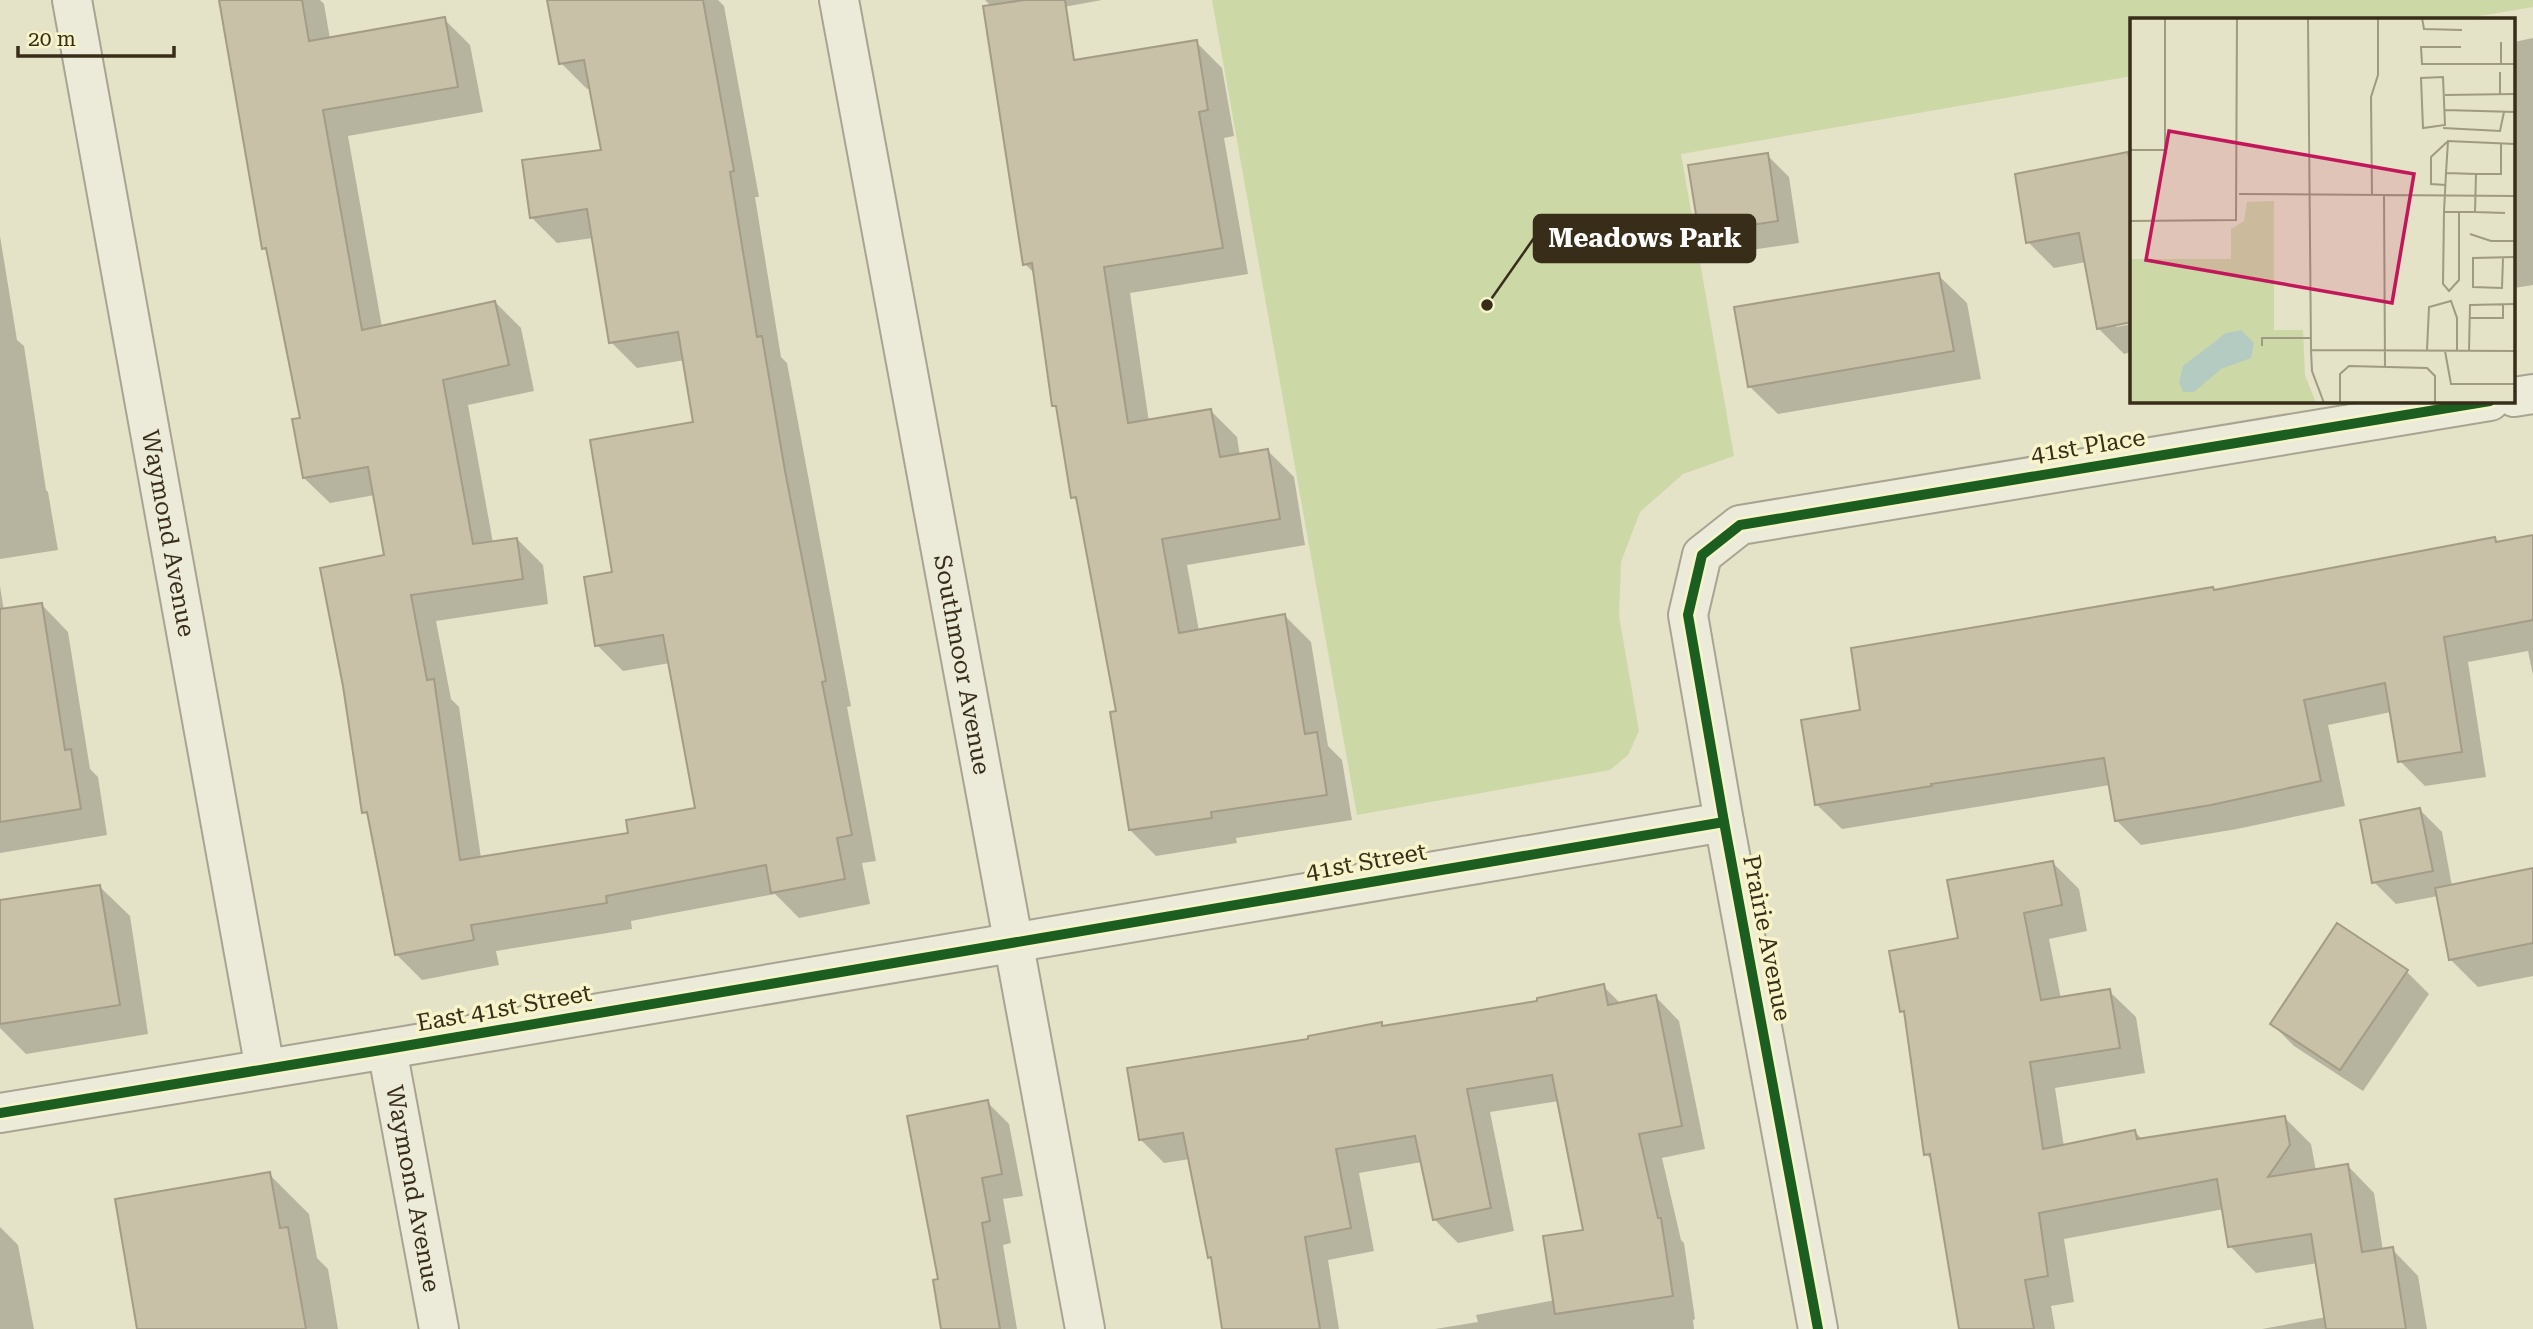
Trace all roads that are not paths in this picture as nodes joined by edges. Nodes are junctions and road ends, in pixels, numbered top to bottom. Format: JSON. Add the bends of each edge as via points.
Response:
{"nodes":[{"id":1,"x":72,"y":0,"type":"edge"},
{"id":2,"x":839,"y":0,"type":"edge"},
{"id":3,"x":2484,"y":402,"type":"edge"},
{"id":4,"x":1702,"y":555,"type":"joint"},
{"id":5,"x":1724,"y":822,"type":"junction"},
{"id":6,"x":1014,"y":943,"type":"junction"},
{"id":7,"x":387,"y":1049,"type":"junction"},
{"id":8,"x":265,"y":1069,"type":"junction"},
{"id":9,"x":0,"y":1113,"type":"edge"},
{"id":10,"x":439,"y":1329,"type":"edge"},
{"id":11,"x":1085,"y":1329,"type":"edge"},
{"id":12,"x":1818,"y":1329,"type":"edge"}],
"edges":[{"from":1,"to":8,"type":"street","name":"Waymond Avenue"},
{"from":2,"to":6,"type":"street","name":"Southmoor Avenue"},
{"from":3,"to":4,"type":"street","name":"41st Place","via":[[1740,525]]},
{"from":4,"to":5,"type":"street","name":"Prairie Avenue","via":[[1688,614]]},
{"from":5,"to":6,"type":"street","name":"41st Street"},
{"from":5,"to":12,"type":"street","name":"Prairie Avenue"},
{"from":6,"to":7,"type":"street","name":"East 41st Street"},
{"from":6,"to":11,"type":"street","name":"Southmoor Avenue"},
{"from":7,"to":8,"type":"street","name":"East 41st Street"},
{"from":7,"to":10,"type":"street","name":"Waymond Avenue"},
{"from":8,"to":9,"type":"street","name":"East 41st Street"}]}
